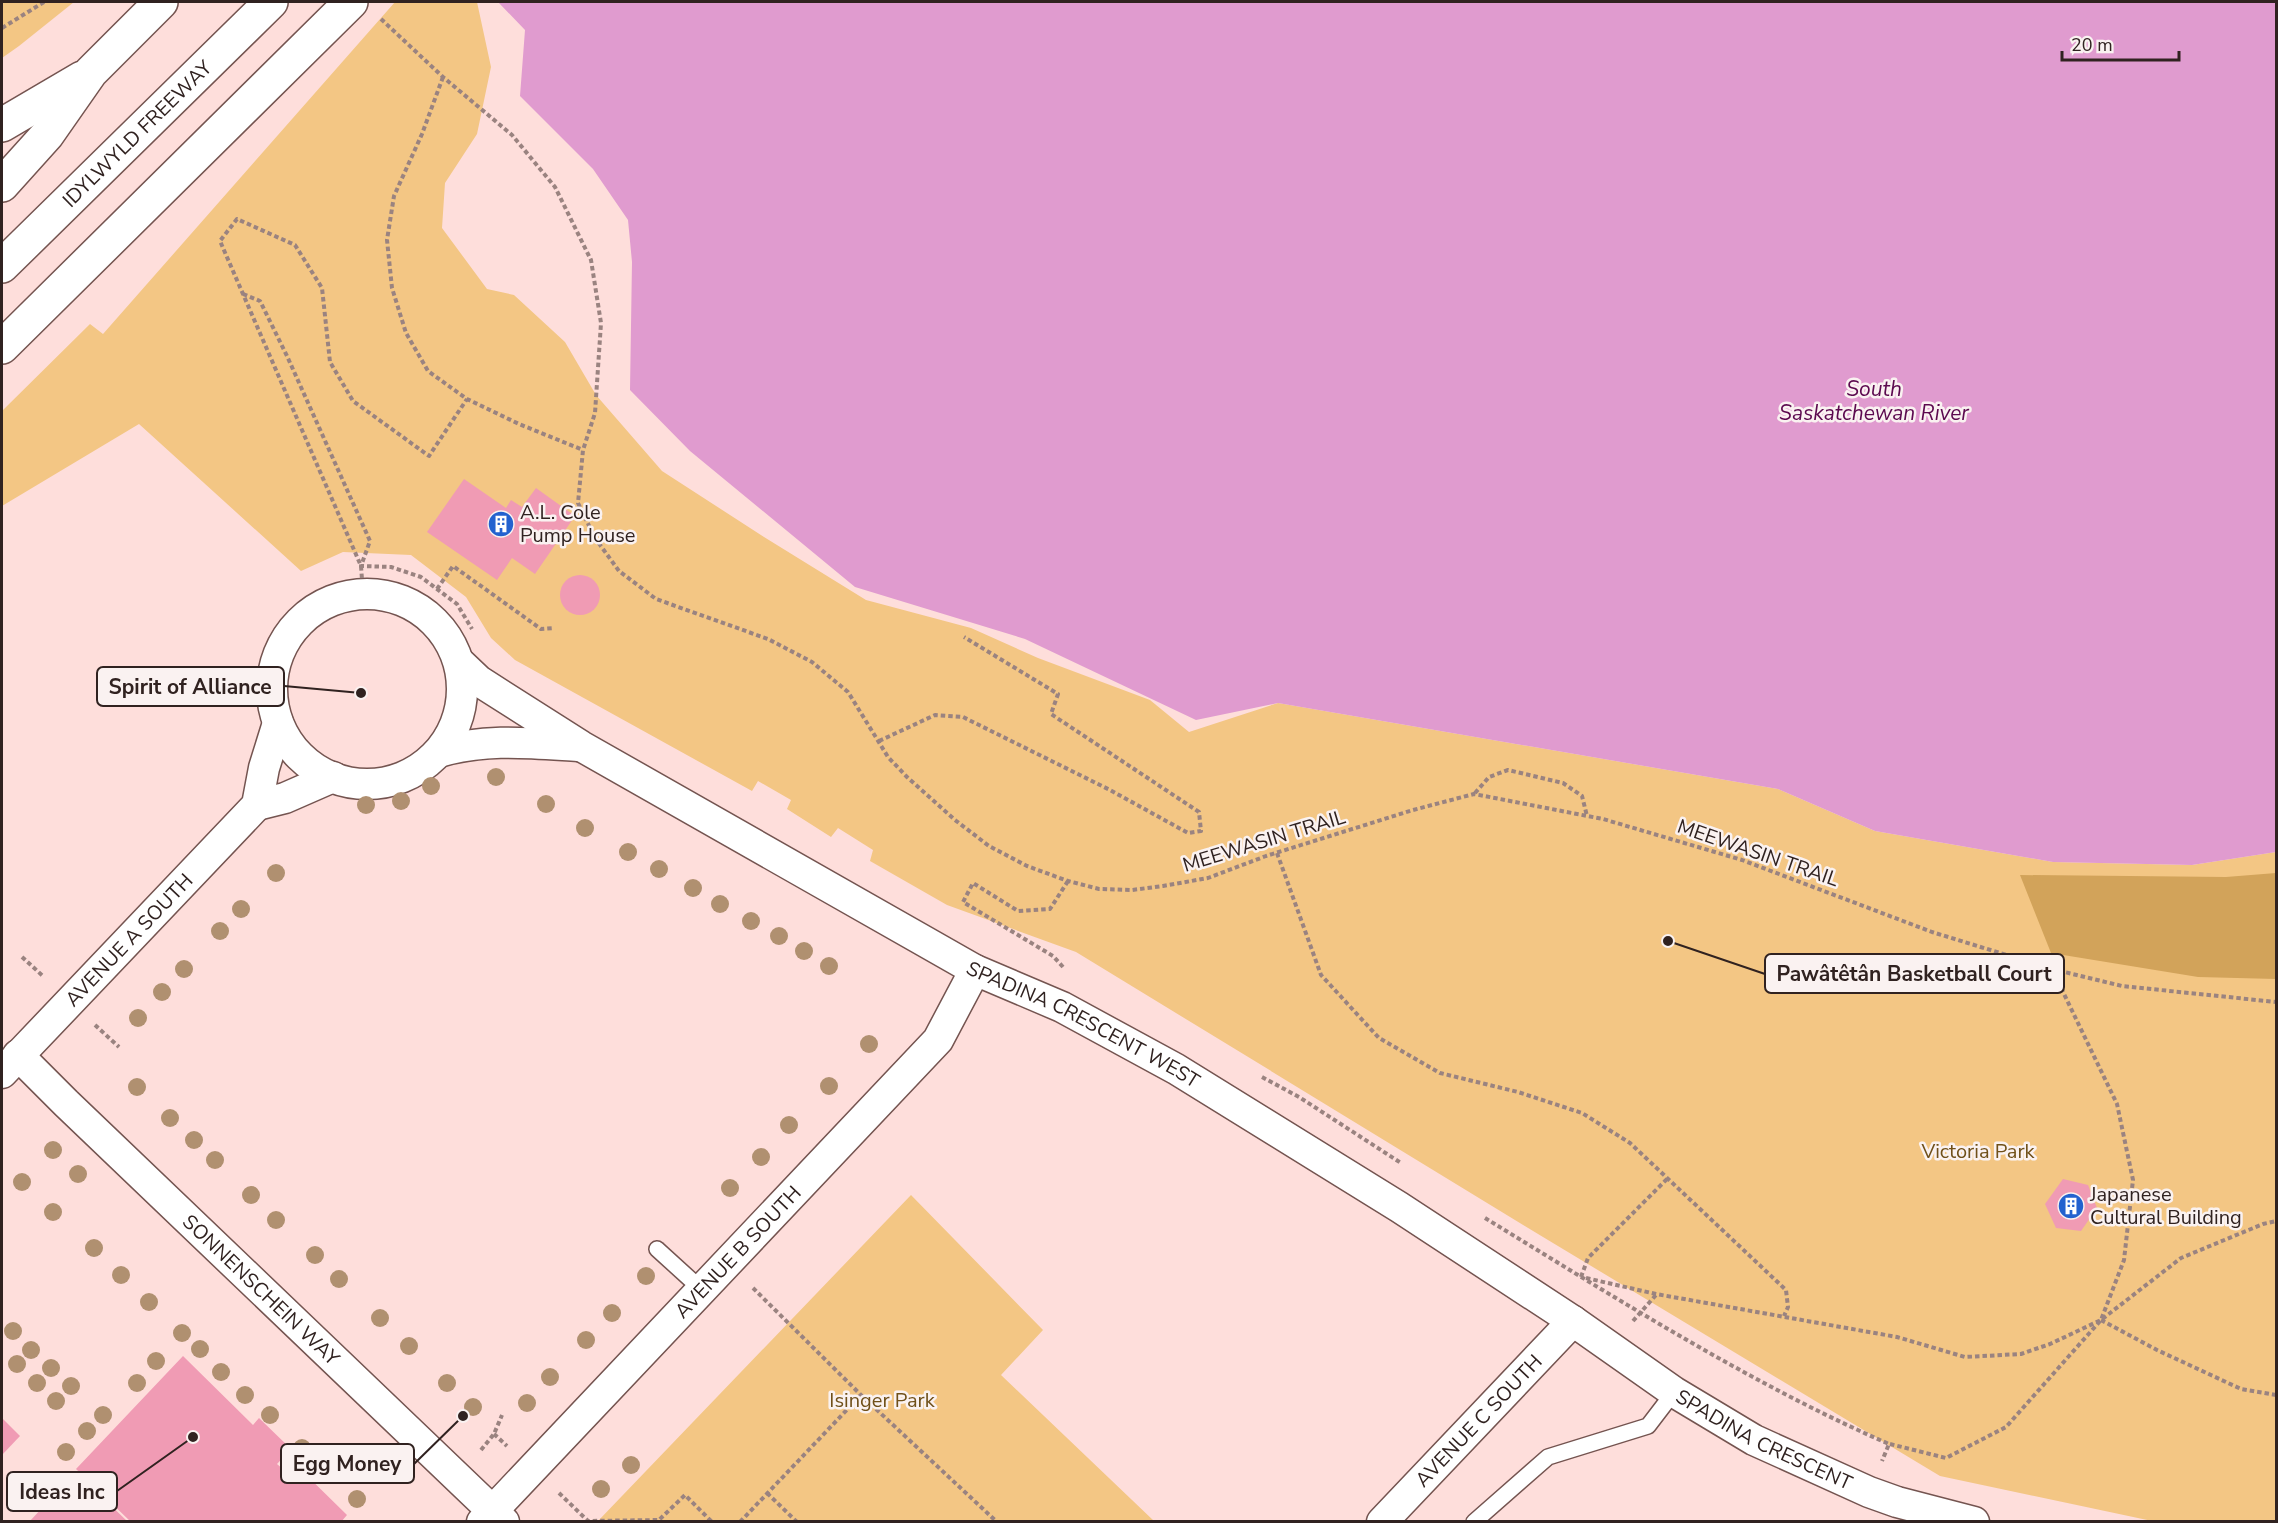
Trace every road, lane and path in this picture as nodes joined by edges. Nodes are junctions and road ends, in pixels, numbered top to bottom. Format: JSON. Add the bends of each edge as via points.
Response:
{"nodes":[{"id":1,"x":44,"y":2,"type":"edge"},
{"id":2,"x":161,"y":2,"type":"edge"},
{"id":3,"x":271,"y":2,"type":"edge"},
{"id":4,"x":351,"y":2,"type":"edge"},
{"id":5,"x":379,"y":17,"type":"dead end"},
{"id":6,"x":2,"y":27,"type":"edge"},
{"id":7,"x":92,"y":72,"type":"junction"},
{"id":8,"x":443,"y":77,"type":"junction"},
{"id":9,"x":2,"y":125,"type":"edge"},
{"id":10,"x":2,"y":185,"type":"edge"},
{"id":11,"x":2,"y":266,"type":"edge"},
{"id":12,"x":243,"y":294,"type":"junction"},
{"id":13,"x":2,"y":346,"type":"edge"},
{"id":14,"x":467,"y":399,"type":"junction"},
{"id":15,"x":583,"y":450,"type":"junction"},
{"id":16,"x":362,"y":580,"type":"junction"},
{"id":17,"x":437,"y":588,"type":"junction"},
{"id":18,"x":554,"y":628,"type":"dead end"},
{"id":19,"x":480,"y":637,"type":"dead end"},
{"id":20,"x":964,"y":637,"type":"dead end"},
{"id":21,"x":459,"y":662,"type":"junction"},
{"id":22,"x":278,"y":723,"type":"junction"},
{"id":23,"x":879,"y":741,"type":"junction"},
{"id":24,"x":581,"y":746,"type":"junction"},
{"id":25,"x":439,"y":752,"type":"junction"},
{"id":26,"x":333,"y":777,"type":"junction"},
{"id":27,"x":1474,"y":794,"type":"junction"},
{"id":28,"x":257,"y":805,"type":"junction"},
{"id":29,"x":1587,"y":816,"type":"junction"},
{"id":30,"x":1277,"y":853,"type":"junction"},
{"id":31,"x":1068,"y":881,"type":"junction"},
{"id":32,"x":22,"y":957,"type":"dead end"},
{"id":33,"x":2052,"y":969,"type":"junction"},
{"id":34,"x":975,"y":970,"type":"junction"},
{"id":35,"x":1068,"y":972,"type":"dead end"},
{"id":36,"x":51,"y":984,"type":"dead end"},
{"id":37,"x":2277,"y":1002,"type":"edge"},
{"id":38,"x":88,"y":1018,"type":"dead end"},
{"id":39,"x":119,"y":1047,"type":"dead end"},
{"id":40,"x":10,"y":1064,"type":"edge"},
{"id":41,"x":1258,"y":1075,"type":"dead end"},
{"id":42,"x":1407,"y":1167,"type":"dead end"},
{"id":43,"x":1668,"y":1178,"type":"junction"},
{"id":44,"x":1477,"y":1212,"type":"dead end"},
{"id":45,"x":2277,"y":1221,"type":"edge"},
{"id":46,"x":657,"y":1249,"type":"dead end"},
{"id":47,"x":727,"y":1263,"type":"junction"},
{"id":48,"x":1581,"y":1276,"type":"junction"},
{"id":49,"x":701,"y":1289,"type":"junction"},
{"id":50,"x":1784,"y":1316,"type":"junction"},
{"id":51,"x":2101,"y":1320,"type":"junction"},
{"id":52,"x":1573,"y":1321,"type":"junction"},
{"id":53,"x":1674,"y":1392,"type":"junction"},
{"id":54,"x":861,"y":1395,"type":"junction"},
{"id":55,"x":2277,"y":1395,"type":"edge"},
{"id":56,"x":502,"y":1415,"type":"dead end"},
{"id":57,"x":494,"y":1434,"type":"junction"},
{"id":58,"x":1889,"y":1444,"type":"junction"},
{"id":59,"x":533,"y":1468,"type":"junction"},
{"id":60,"x":459,"y":1478,"type":"junction"},
{"id":61,"x":1869,"y":1491,"type":"junction"},
{"id":62,"x":767,"y":1493,"type":"junction"},
{"id":63,"x":1893,"y":1511,"type":"edge"},
{"id":64,"x":493,"y":1518,"type":"edge"},
{"id":65,"x":588,"y":1521,"type":"edge"},
{"id":66,"x":712,"y":1521,"type":"edge"},
{"id":67,"x":740,"y":1521,"type":"edge"},
{"id":68,"x":797,"y":1521,"type":"edge"},
{"id":69,"x":997,"y":1521,"type":"edge"},
{"id":70,"x":1382,"y":1521,"type":"edge"},
{"id":71,"x":1474,"y":1521,"type":"edge"},
{"id":72,"x":1974,"y":1521,"type":"edge"}],
"edges":[{"from":1,"to":6,"type":"path"},
{"from":2,"to":7,"type":"highway"},
{"from":3,"to":11,"type":"highway","name":"IDYLWYLD FREEWAY"},
{"from":4,"to":13,"type":"highway"},
{"from":5,"to":8,"type":"path","name":"MEEWASIN TRAIL"},
{"from":7,"to":9,"type":"highway"},
{"from":7,"to":10,"type":"highway","via":[[47,135]]},
{"from":8,"to":14,"type":"path","via":[[394,196],[387,240],[392,288],[406,333],[428,371]]},
{"from":8,"to":15,"type":"path","name":"MEEWASIN TRAIL","via":[[512,135],[555,187],[591,260],[601,323],[595,413]]},
{"from":12,"to":14,"type":"path","via":[[220,241],[237,219],[295,245],[322,288],[330,362],[354,401],[429,456]]},
{"from":12,"to":16,"type":"path"},
{"from":12,"to":16,"type":"path","via":[[260,301],[370,541]]},
{"from":14,"to":15,"type":"path"},
{"from":15,"to":23,"type":"path","name":"MEEWASIN TRAIL","via":[[578,503],[595,538],[619,571],[656,599],[768,639],[812,662],[848,692]]},
{"from":16,"to":17,"type":"path","via":[[391,567],[421,577]]},
{"from":16,"to":21,"type":"street","name":"SPADINA CRESCENT WEST","via":[[423,611],[445,633]]},
{"from":16,"to":22,"type":"street","name":"SPADINA CRESCENT WEST","via":[[306,615],[285,639],[273,669],[272,700]]},
{"from":17,"to":18,"type":"path","via":[[453,566],[541,629]]},
{"from":17,"to":19,"type":"path","via":[[457,604]]},
{"from":20,"to":23,"type":"path","via":[[1058,694],[1051,714],[1198,812],[1201,831],[1188,833],[963,717],[935,715]]},
{"from":21,"to":24,"type":"street","name":"SPADINA CRESCENT WEST","via":[[479,681]]},
{"from":21,"to":25,"type":"street","name":"SPADINA CRESCENT WEST","via":[[463,689],[459,717]]},
{"from":22,"to":26,"type":"street","name":"SPADINA CRESCENT WEST","via":[[299,756]]},
{"from":22,"to":28,"type":"street"},
{"from":23,"to":31,"type":"path","name":"MEEWASIN TRAIL","via":[[888,757],[914,783],[990,846],[1027,866]]},
{"from":24,"to":25,"type":"street","name":"SPADINA CRESCENT WEST","via":[[497,742],[464,744]]},
{"from":24,"to":34,"type":"street","name":"SPADINA CRESCENT WEST"},
{"from":25,"to":26,"type":"street","name":"SPADINA CRESCENT WEST","via":[[404,777],[378,784],[350,783]]},
{"from":26,"to":28,"type":"street","via":[[285,798]]},
{"from":27,"to":29,"type":"path","name":"MEEWASIN TRAIL"},
{"from":27,"to":29,"type":"path","via":[[1489,777],[1508,770],[1563,783],[1582,796]]},
{"from":27,"to":30,"type":"path","name":"MEEWASIN TRAIL"},
{"from":28,"to":40,"type":"street","name":"AVENUE A SOUTH"},
{"from":29,"to":33,"type":"path","name":"MEEWASIN TRAIL","via":[[1742,860],[1932,932]]},
{"from":30,"to":31,"type":"path","name":"MEEWASIN TRAIL","via":[[1208,878],[1163,886],[1099,889]]},
{"from":30,"to":43,"type":"path","via":[[1321,975],[1379,1038],[1440,1073],[1582,1113],[1630,1143]]},
{"from":31,"to":35,"type":"path","via":[[1050,909],[1018,911],[973,883],[963,902],[1053,957]]},
{"from":32,"to":36,"type":"path"},
{"from":33,"to":37,"type":"path","name":"MEEWASIN TRAIL","via":[[2122,986]]},
{"from":33,"to":51,"type":"path","via":[[2117,1104],[2133,1180],[2124,1260]]},
{"from":34,"to":47,"type":"street","name":"AVENUE B SOUTH","via":[[938,1040]]},
{"from":34,"to":52,"type":"street","name":"SPADINA CRESCENT WEST","via":[[1062,1007],[1176,1069]]},
{"from":38,"to":39,"type":"path"},
{"from":40,"to":60,"type":"street","name":"SONNENSCHEIN WAY","via":[[75,1111]]},
{"from":41,"to":42,"type":"path","via":[[1299,1096]]},
{"from":43,"to":48,"type":"path","via":[[1588,1258]]},
{"from":43,"to":50,"type":"path","via":[[1786,1290],[1788,1307]]},
{"from":44,"to":48,"type":"path"},
{"from":45,"to":51,"type":"path","via":[[2181,1258]]},
{"from":46,"to":49,"type":"lane"},
{"from":47,"to":49,"type":"street","name":"AVENUE B SOUTH"},
{"from":47,"to":54,"type":"path"},
{"from":48,"to":50,"type":"path","via":[[1656,1294]]},
{"from":48,"to":58,"type":"path","via":[[1828,1418]]},
{"from":49,"to":59,"type":"street","name":"AVENUE B SOUTH"},
{"from":50,"to":51,"type":"path","via":[[1897,1336],[1965,1357],[2021,1354]]},
{"from":51,"to":55,"type":"path","via":[[2241,1389]]},
{"from":51,"to":58,"type":"path","via":[[2006,1427],[1946,1458]]},
{"from":52,"to":53,"type":"street","name":"SPADINA CRESCENT"},
{"from":52,"to":70,"type":"street","name":"AVENUE C SOUTH"},
{"from":53,"to":61,"type":"street","name":"SPADINA CRESCENT","via":[[1754,1440]]},
{"from":53,"to":71,"type":"lane","via":[[1648,1426],[1548,1457]]},
{"from":54,"to":62,"type":"path"},
{"from":54,"to":69,"type":"path"},
{"from":56,"to":57,"type":"path"},
{"from":57,"to":59,"type":"path"},
{"from":57,"to":60,"type":"path"},
{"from":58,"to":61,"type":"path"},
{"from":59,"to":64,"type":"street","name":"AVENUE B SOUTH"},
{"from":59,"to":65,"type":"path"},
{"from":60,"to":64,"type":"street","name":"SONNENSCHEIN WAY"},
{"from":61,"to":63,"type":"street","name":"SPADINA CRESCENT"},
{"from":62,"to":67,"type":"path"},
{"from":62,"to":68,"type":"path"},
{"from":63,"to":72,"type":"street","name":"SPADINA CRESCENT"},
{"from":65,"to":66,"type":"path","via":[[659,1520],[685,1495]]}]}
